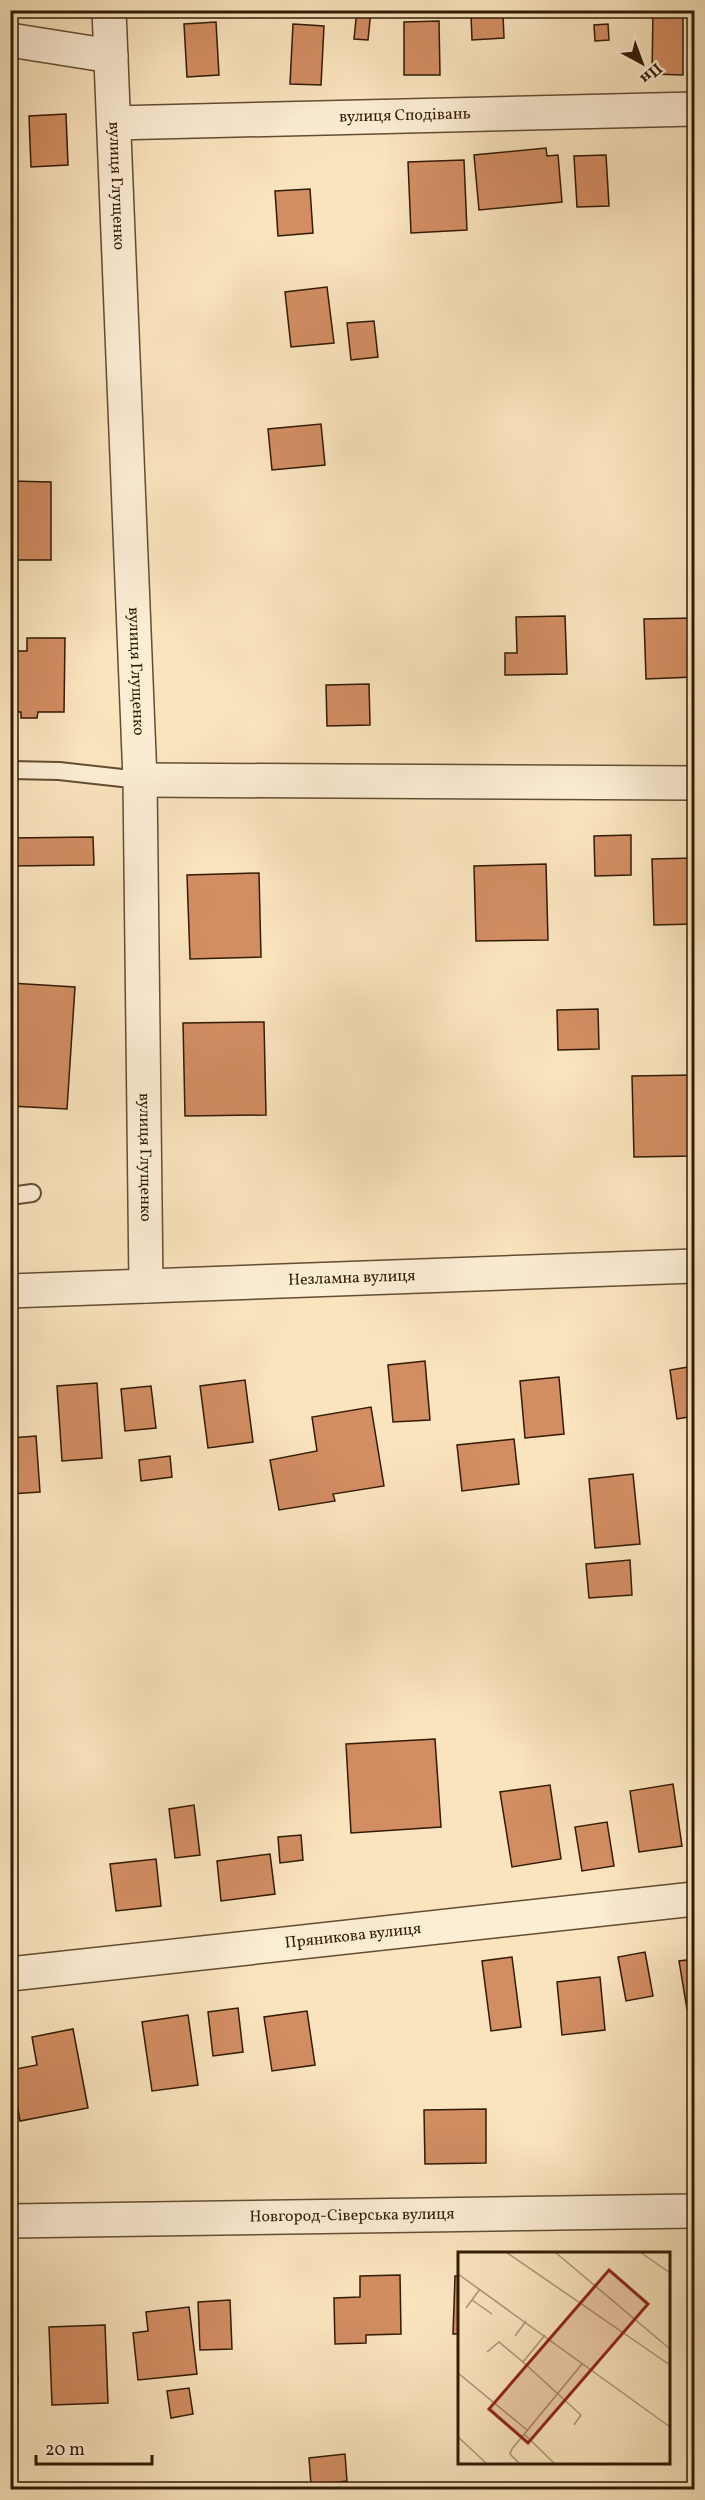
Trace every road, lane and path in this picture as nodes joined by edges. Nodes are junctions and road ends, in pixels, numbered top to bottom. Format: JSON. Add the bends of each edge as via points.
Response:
{"nodes":[{"id":1,"x":109,"y":10,"type":"edge"},
{"id":2,"x":10,"y":40,"type":"edge"},
{"id":3,"x":111,"y":56,"type":"junction"},
{"id":4,"x":694,"y":108,"type":"edge"},
{"id":5,"x":114,"y":123,"type":"junction"},
{"id":6,"x":10,"y":770,"type":"edge"},
{"id":7,"x":140,"y":780,"type":"junction"},
{"id":8,"x":694,"y":783,"type":"edge"},
{"id":9,"x":32,"y":1193,"type":"dead end"},
{"id":10,"x":10,"y":1196,"type":"edge"},
{"id":11,"x":694,"y":1266,"type":"edge"},
{"id":12,"x":146,"y":1286,"type":"junction"},
{"id":13,"x":10,"y":1291,"type":"edge"},
{"id":14,"x":694,"y":1899,"type":"edge"},
{"id":15,"x":10,"y":1974,"type":"edge"},
{"id":16,"x":694,"y":2211,"type":"edge"},
{"id":17,"x":10,"y":2221,"type":"edge"}],
"edges":[{"from":1,"to":3,"type":"street","name":"вулиця Глущенко"},
{"from":2,"to":3,"type":"street"},
{"from":3,"to":5,"type":"street","name":"вулиця Глущенко"},
{"from":4,"to":5,"type":"street","name":"вулиця Сподівань"},
{"from":5,"to":7,"type":"street","name":"вулиця Глущенко"},
{"from":6,"to":7,"type":"lane"},
{"from":7,"to":8,"type":"street"},
{"from":7,"to":12,"type":"street","name":"вулиця Глущенко"},
{"from":9,"to":10,"type":"lane"},
{"from":11,"to":12,"type":"street","name":"Незламна вулиця"},
{"from":12,"to":13,"type":"street","name":"Незламна вулиця"},
{"from":14,"to":15,"type":"street","name":"Пряникова вулиця"},
{"from":16,"to":17,"type":"street","name":"Новгород-Сіверська вулиця"}]}
